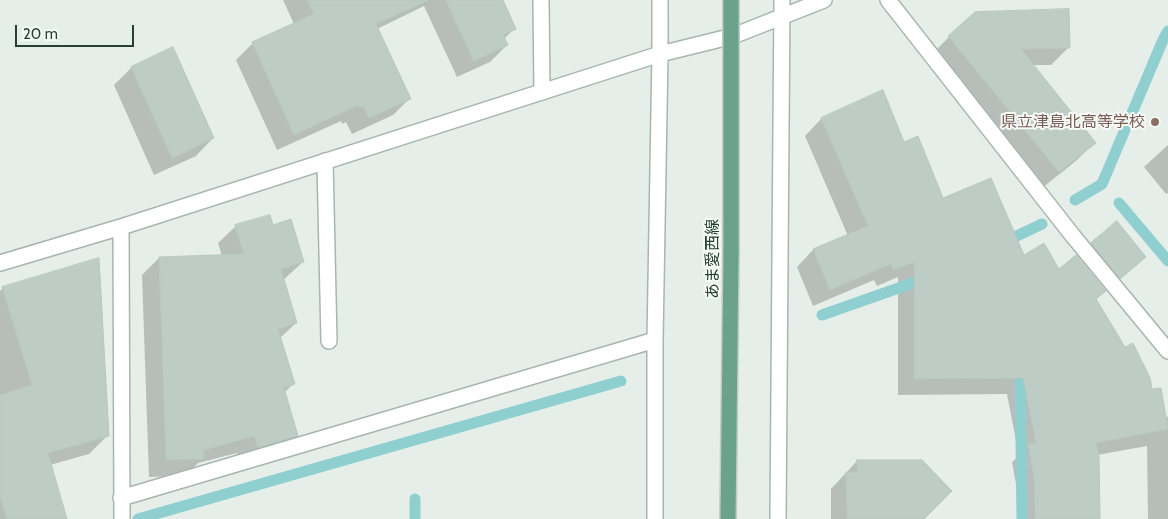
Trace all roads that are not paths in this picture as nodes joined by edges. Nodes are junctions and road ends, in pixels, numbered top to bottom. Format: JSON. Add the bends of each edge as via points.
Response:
{"nodes":[{"id":1,"x":541,"y":0,"type":"edge"},
{"id":2,"x":660,"y":0,"type":"edge"},
{"id":3,"x":731,"y":0,"type":"edge"},
{"id":4,"x":782,"y":0,"type":"edge"},
{"id":5,"x":824,"y":0,"type":"edge"},
{"id":6,"x":888,"y":0,"type":"edge"},
{"id":7,"x":782,"y":17,"type":"junction"},
{"id":8,"x":660,"y":54,"type":"junction"},
{"id":9,"x":542,"y":92,"type":"junction"},
{"id":10,"x":325,"y":162,"type":"junction"},
{"id":11,"x":121,"y":227,"type":"junction"},
{"id":12,"x":0,"y":263,"type":"edge"},
{"id":13,"x":655,"y":340,"type":"junction"},
{"id":14,"x":329,"y":341,"type":"dead end"},
{"id":15,"x":1168,"y":351,"type":"edge"},
{"id":16,"x":122,"y":509,"type":"edge"},
{"id":17,"x":655,"y":519,"type":"edge"},
{"id":18,"x":728,"y":519,"type":"edge"},
{"id":19,"x":778,"y":519,"type":"edge"}],
"edges":[{"from":1,"to":9,"type":"street"},
{"from":2,"to":8,"type":"street"},
{"from":3,"to":18,"type":"main road","name":"あま愛西線","bridge":true},
{"from":4,"to":7,"type":"street"},
{"from":5,"to":7,"type":"street"},
{"from":6,"to":15,"type":"street","via":[[1073,236]]},
{"from":7,"to":8,"type":"street","via":[[733,36]]},
{"from":7,"to":19,"type":"street"},
{"from":8,"to":9,"type":"street"},
{"from":8,"to":13,"type":"street"},
{"from":9,"to":10,"type":"street"},
{"from":10,"to":11,"type":"street"},
{"from":10,"to":14,"type":"street"},
{"from":11,"to":12,"type":"street"},
{"from":11,"to":16,"type":"street"},
{"from":13,"to":16,"type":"street"},
{"from":13,"to":17,"type":"street"}]}
